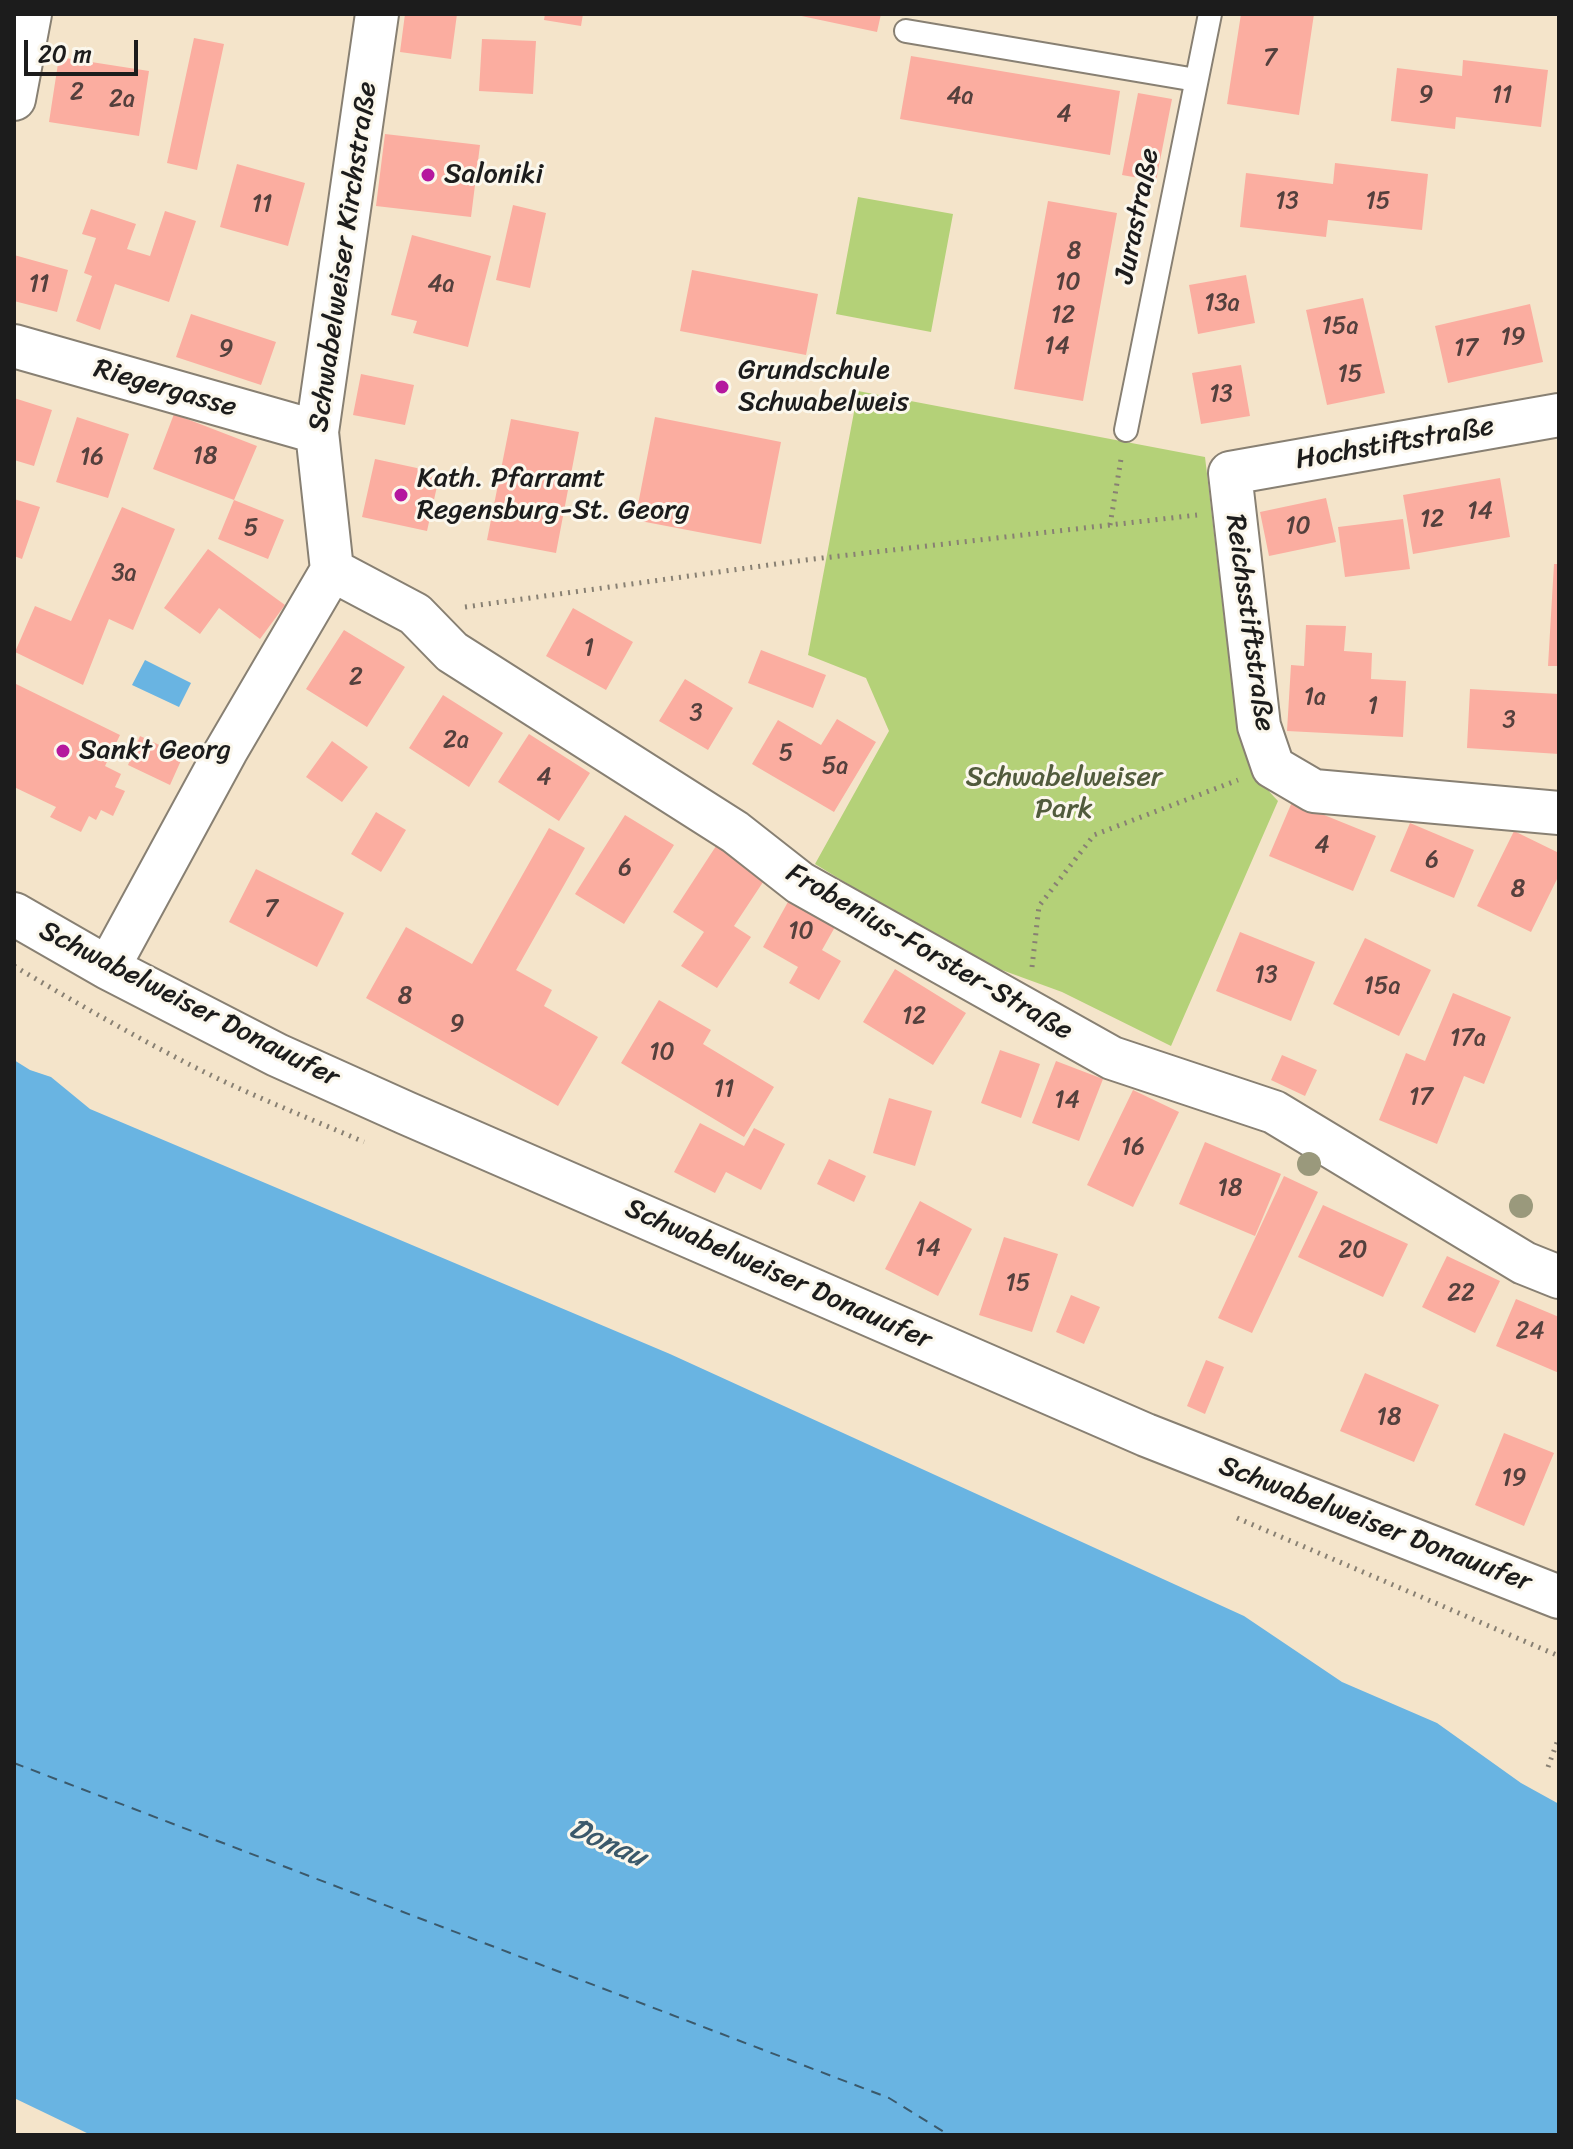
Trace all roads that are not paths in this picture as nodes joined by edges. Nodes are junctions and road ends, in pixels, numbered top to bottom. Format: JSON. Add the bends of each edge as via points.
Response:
{"nodes":[{"id":1,"x":30,"y":14,"type":"edge"},
{"id":2,"x":377,"y":14,"type":"edge"},
{"id":3,"x":1210,"y":14,"type":"edge"},
{"id":4,"x":906,"y":31,"type":"dead end"},
{"id":5,"x":1196,"y":80,"type":"junction"},
{"id":6,"x":14,"y":99,"type":"edge"},
{"id":7,"x":14,"y":346,"type":"edge"},
{"id":8,"x":1559,"y":415,"type":"edge"},
{"id":9,"x":1126,"y":430,"type":"road end"},
{"id":10,"x":317,"y":432,"type":"junction"},
{"id":11,"x":1232,"y":492,"type":"joint"},
{"id":12,"x":332,"y":570,"type":"junction"},
{"id":13,"x":1559,"y":813,"type":"edge"},
{"id":14,"x":14,"y":914,"type":"edge"},
{"id":15,"x":108,"y":968,"type":"junction"},
{"id":16,"x":1559,"y":1277,"type":"edge"},
{"id":17,"x":1559,"y":1597,"type":"edge"}],
"edges":[{"from":1,"to":6,"type":"street"},
{"from":2,"to":10,"type":"street","name":"Schwabelweiser Kirchstraße"},
{"from":3,"to":5,"type":"lane","name":"Jurastraße"},
{"from":4,"to":5,"type":"lane"},
{"from":5,"to":9,"type":"lane","name":"Jurastraße"},
{"from":7,"to":10,"type":"street","name":"Riegergasse"},
{"from":8,"to":11,"type":"street","name":"Hochstiftstraße"},
{"from":10,"to":12,"type":"street","name":"Schwabelweiser Kirchstraße"},
{"from":11,"to":13,"type":"street","name":"Reichsstiftstraße","via":[[1259,726],[1273,767],[1314,791]]},
{"from":12,"to":15,"type":"street"},
{"from":12,"to":16,"type":"street","name":"Frobenius-Forster-Straße","via":[[415,614],[452,652],[735,832],[800,883],[1112,1058],[1274,1112],[1524,1263]]},
{"from":14,"to":15,"type":"street","name":"Schwabelweiser Donauufer"},
{"from":15,"to":17,"type":"street","name":"Schwabelweiser Donauufer","via":[[392,1107],[1146,1435]]}]}
